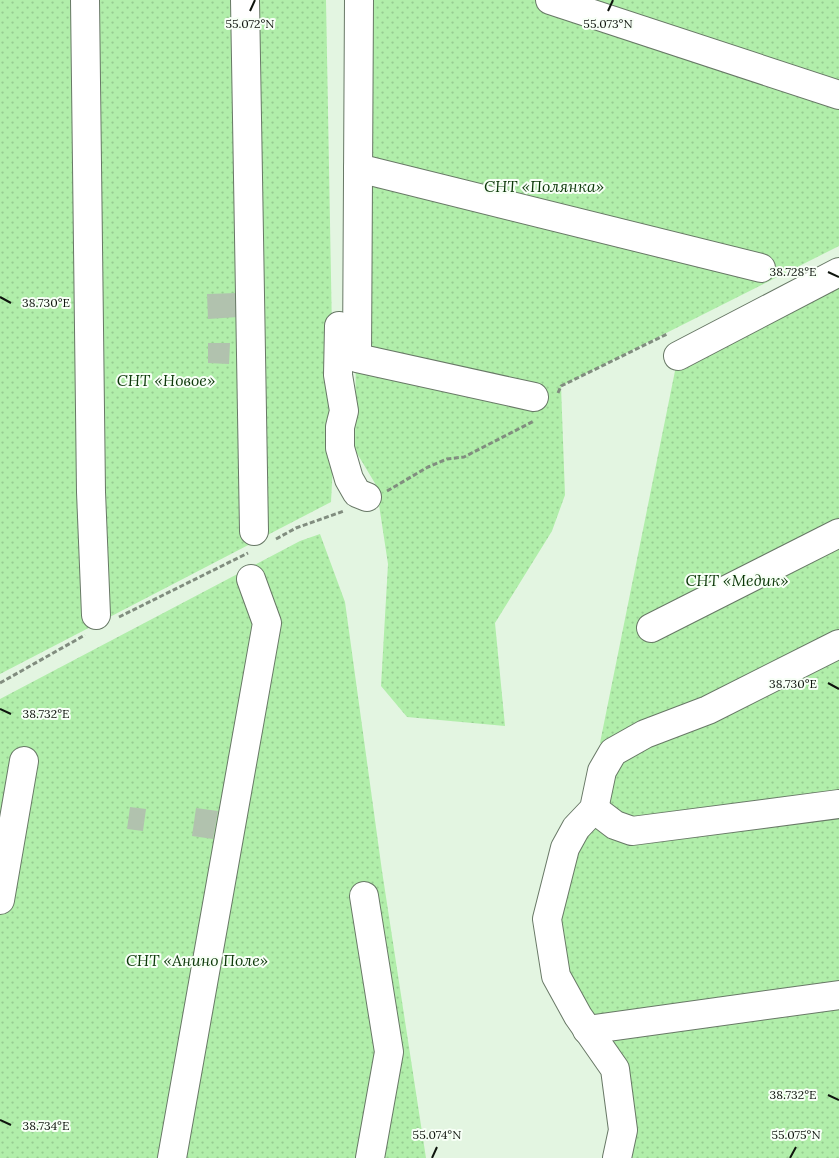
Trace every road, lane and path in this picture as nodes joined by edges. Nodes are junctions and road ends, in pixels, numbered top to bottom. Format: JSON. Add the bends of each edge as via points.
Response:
{"nodes":[{"id":1,"x":85,"y":0,"type":"edge"},
{"id":2,"x":245,"y":0,"type":"edge"},
{"id":3,"x":342,"y":0,"type":"edge"},
{"id":4,"x":359,"y":0,"type":"edge"},
{"id":5,"x":550,"y":0,"type":"edge"},
{"id":6,"x":839,"y":95,"type":"edge"},
{"id":7,"x":358,"y":168,"type":"junction"},
{"id":8,"x":761,"y":268,"type":"dead end"},
{"id":9,"x":839,"y":272,"type":"edge"},
{"id":10,"x":654,"y":340,"type":"dead end"},
{"id":11,"x":678,"y":356,"type":"dead end"},
{"id":12,"x":542,"y":404,"type":"junction"},
{"id":13,"x":367,"y":496,"type":"junction"},
{"id":14,"x":839,"y":533,"type":"edge"},
{"id":15,"x":260,"y":541,"type":"junction"},
{"id":16,"x":251,"y":579,"type":"dead end"},
{"id":17,"x":100,"y":622,"type":"junction"},
{"id":18,"x":651,"y":628,"type":"dead end"},
{"id":19,"x":839,"y":644,"type":"edge"},
{"id":20,"x":0,"y":683,"type":"edge"},
{"id":21,"x":24,"y":761,"type":"dead end"},
{"id":22,"x":839,"y":804,"type":"edge"},
{"id":23,"x":594,"y":809,"type":"junction"},
{"id":24,"x":364,"y":896,"type":"dead end"},
{"id":25,"x":0,"y":900,"type":"edge"},
{"id":26,"x":839,"y":995,"type":"edge"},
{"id":27,"x":588,"y":1030,"type":"junction"},
{"id":28,"x":172,"y":1158,"type":"edge"},
{"id":29,"x":370,"y":1158,"type":"edge"},
{"id":30,"x":617,"y":1158,"type":"edge"}],
"edges":[{"from":1,"to":17,"type":"street","via":[[90,463]]},
{"from":2,"to":15,"type":"street"},
{"from":3,"to":13,"type":"street","via":[[338,375],[344,411],[340,448],[349,479],[357,492]]},
{"from":4,"to":7,"type":"street"},
{"from":5,"to":6,"type":"street"},
{"from":7,"to":8,"type":"street"},
{"from":7,"to":12,"type":"street","via":[[357,358]]},
{"from":9,"to":11,"type":"street"},
{"from":10,"to":12,"type":"path","via":[[561,386]]},
{"from":12,"to":13,"type":"path","via":[[464,457],[441,462],[390,490]]},
{"from":13,"to":15,"type":"path","via":[[340,514]]},
{"from":14,"to":18,"type":"street"},
{"from":15,"to":17,"type":"path"},
{"from":16,"to":28,"type":"street","via":[[267,623]]},
{"from":17,"to":20,"type":"path"},
{"from":19,"to":23,"type":"street","via":[[708,710],[645,734],[613,752],[602,771]]},
{"from":21,"to":25,"type":"street"},
{"from":22,"to":23,"type":"street","via":[[632,831],[615,825]]},
{"from":23,"to":27,"type":"street","via":[[576,828],[564,848],[547,919],[556,976]]},
{"from":24,"to":29,"type":"street","via":[[389,1052]]},
{"from":26,"to":27,"type":"street"},
{"from":27,"to":30,"type":"street","via":[[615,1069],[623,1130]]}]}
